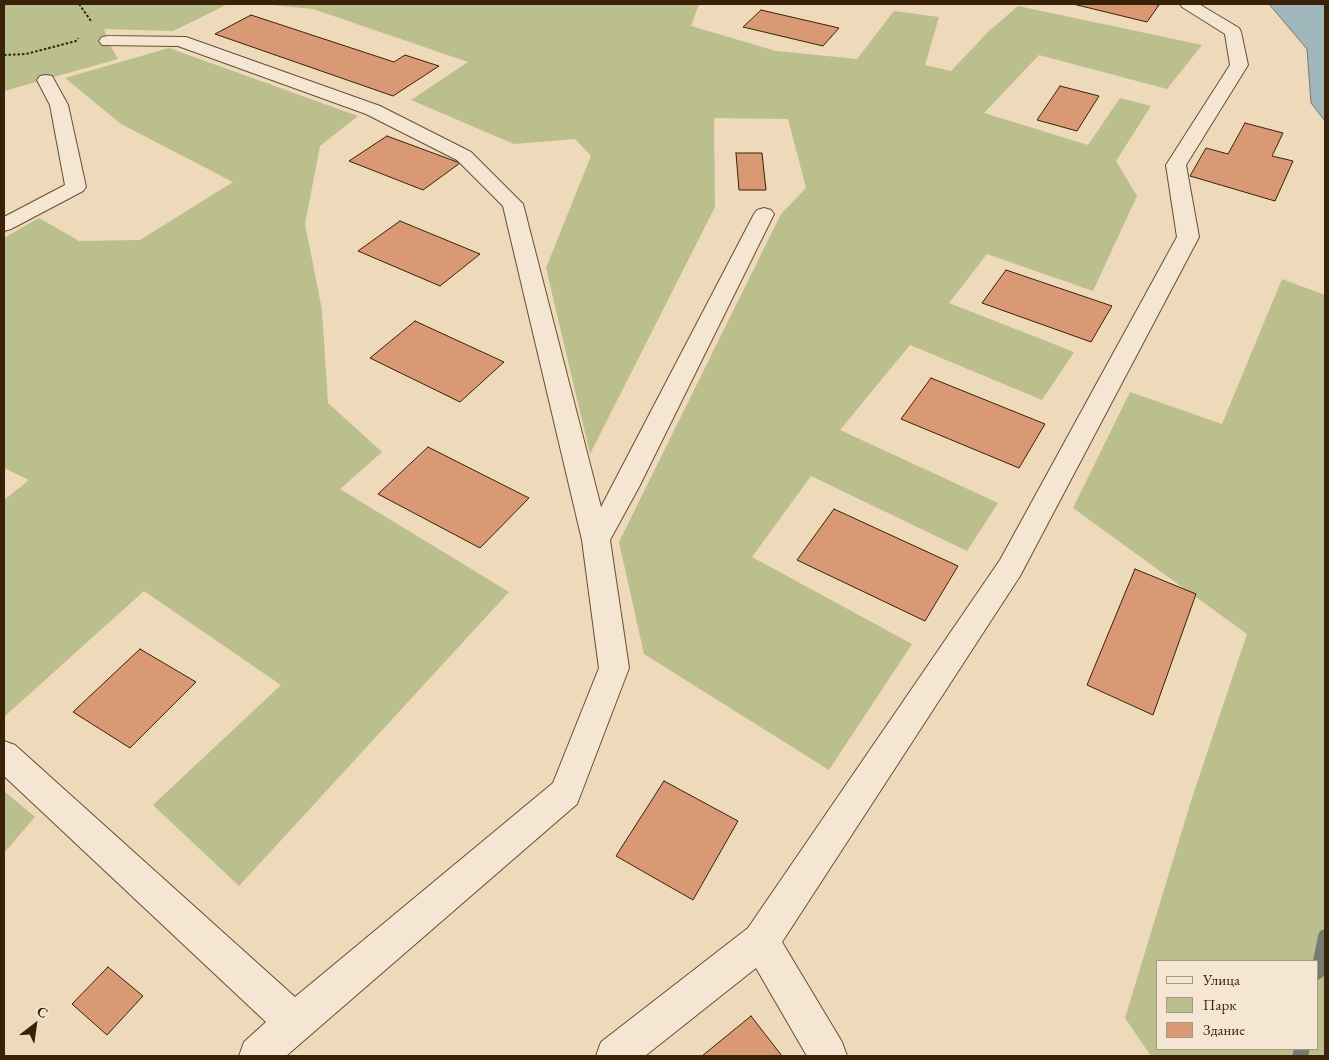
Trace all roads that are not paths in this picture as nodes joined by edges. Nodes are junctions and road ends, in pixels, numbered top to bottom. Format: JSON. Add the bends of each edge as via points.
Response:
{"nodes":[{"id":1,"x":1188,"y":4,"type":"edge"},
{"id":2,"x":108,"y":41,"type":"dead end"},
{"id":3,"x":46,"y":80,"type":"dead end"},
{"id":4,"x":764,"y":214,"type":"dead end"},
{"id":5,"x":4,"y":225,"type":"edge"},
{"id":6,"x":596,"y":540,"type":"junction"},
{"id":7,"x":4,"y":755,"type":"edge"},
{"id":8,"x":760,"y":940,"type":"junction"},
{"id":9,"x":294,"y":1022,"type":"junction"},
{"id":10,"x":258,"y":1056,"type":"edge"},
{"id":11,"x":615,"y":1056,"type":"edge"},
{"id":12,"x":828,"y":1056,"type":"edge"}],
"edges":[{"from":1,"to":8,"type":"lane","via":[[1233,32],[1238,65],[1176,166],[1188,237],[1010,568]]},
{"from":2,"to":6,"type":"lane","via":[[180,41],[373,110],[464,156],[513,204]]},
{"from":3,"to":5,"type":"lane","via":[[59,105],[76,187]]},
{"from":4,"to":6,"type":"lane","via":[[626,488]]},
{"from":6,"to":9,"type":"lane","via":[[614,668],[565,793]]},
{"from":7,"to":9,"type":"lane"},
{"from":8,"to":11,"type":"lane"},
{"from":8,"to":12,"type":"lane"},
{"from":9,"to":10,"type":"lane"}]}
